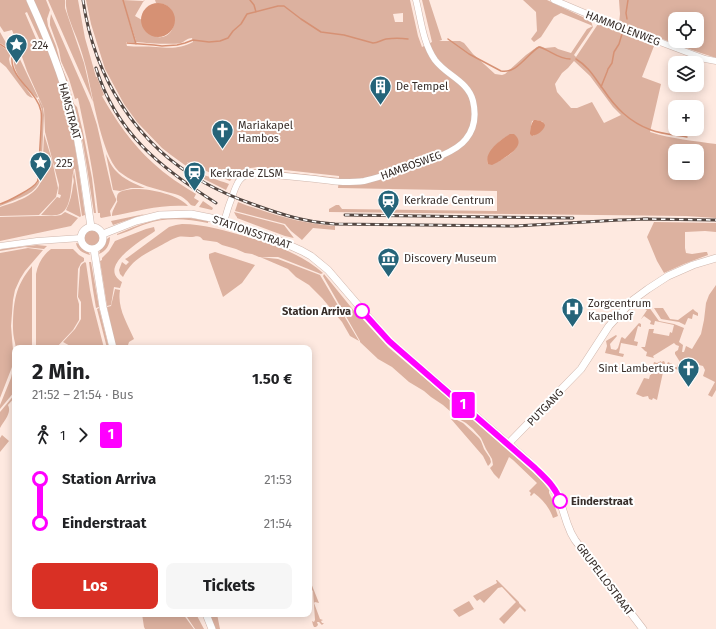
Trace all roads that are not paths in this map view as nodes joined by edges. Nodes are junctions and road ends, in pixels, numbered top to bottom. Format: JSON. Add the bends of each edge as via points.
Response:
{"nodes":[{"id":1,"x":30,"y":0,"type":"edge"},
{"id":2,"x":416,"y":0,"type":"edge"},
{"id":3,"x":554,"y":0,"type":"edge"},
{"id":4,"x":716,"y":61,"type":"edge"},
{"id":5,"x":224,"y":222,"type":"junction"},
{"id":6,"x":91,"y":227,"type":"junction"},
{"id":7,"x":103,"y":234,"type":"junction"},
{"id":8,"x":81,"y":238,"type":"junction"},
{"id":9,"x":0,"y":246,"type":"edge"},
{"id":10,"x":94,"y":249,"type":"junction"},
{"id":11,"x":716,"y":258,"type":"edge"},
{"id":12,"x":112,"y":345,"type":"edge"},
{"id":13,"x":508,"y":444,"type":"junction"},
{"id":14,"x":569,"y":528,"type":"joint"},
{"id":15,"x":207,"y":617,"type":"edge"},
{"id":16,"x":212,"y":629,"type":"edge"},
{"id":17,"x":643,"y":629,"type":"edge"}],
"edges":[{"from":1,"to":6,"type":"main road","name":"HAMSTRAAT","via":[[70,108]]},
{"from":2,"to":5,"type":"street","name":"HAMBOSWEG","via":[[430,51],[436,61],[464,84],[472,96],[474,121],[466,139],[432,160],[362,181],[341,182],[247,174],[236,185]]},
{"from":3,"to":4,"type":"street","name":"HAMMOLENWEG","via":[[705,59]]},
{"from":5,"to":7,"type":"main road","name":"STATIONSSTRAAT","via":[[194,214],[164,214],[142,219]]},
{"from":5,"to":13,"type":"main road","name":"STATIONSSTRAAT","via":[[278,240],[316,260],[328,270],[389,341]]},
{"from":6,"to":7,"type":"main road"},
{"from":6,"to":8,"type":"main road","via":[[84,231]]},
{"from":7,"to":10,"type":"main road","via":[[102,243]]},
{"from":8,"to":9,"type":"street"},
{"from":8,"to":10,"type":"main road","via":[[85,246]]},
{"from":10,"to":12,"type":"main road","via":[[103,307]]},
{"from":11,"to":13,"type":"main road","name":"PUTGANG","via":[[668,276],[633,300],[609,326],[581,369]]},
{"from":13,"to":14,"type":"main road","name":"STATIONSSTRAAT","via":[[543,475],[554,489]]},
{"from":14,"to":17,"type":"main road","name":"GRUPELLOSTRAAT","via":[[575,540]]},
{"from":15,"to":16,"type":"main road"}]}
